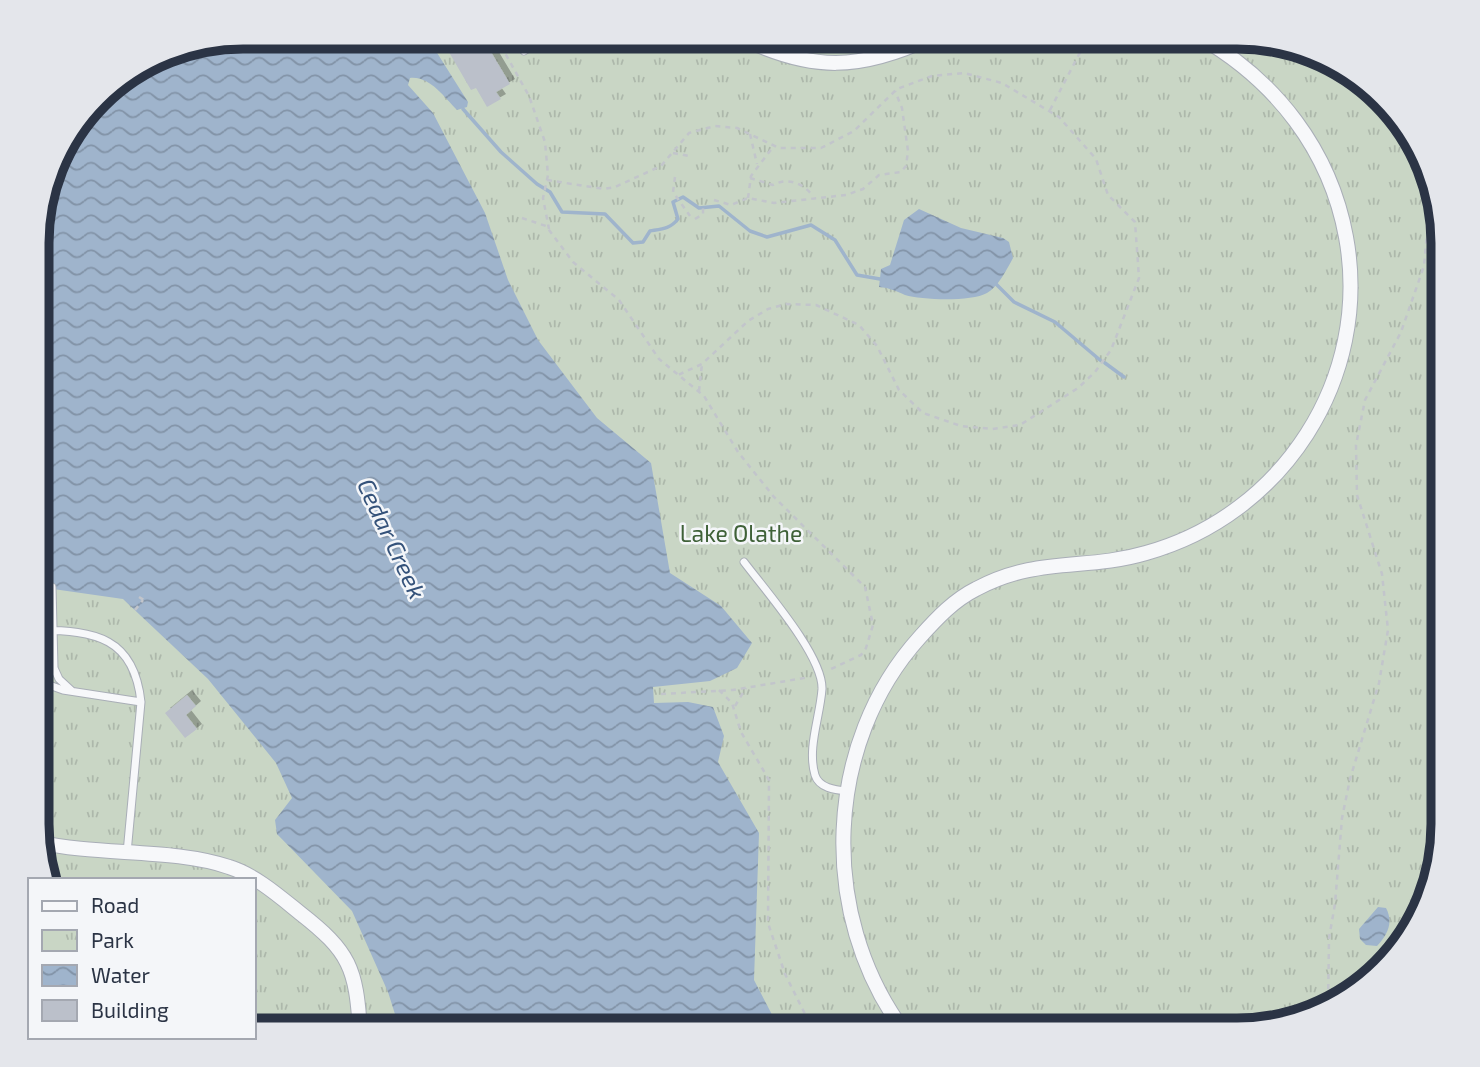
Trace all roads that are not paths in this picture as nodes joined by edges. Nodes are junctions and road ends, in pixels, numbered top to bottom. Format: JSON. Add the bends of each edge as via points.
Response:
{"nodes":[{"id":1,"x":527,"y":49,"type":"edge"},
{"id":2,"x":769,"y":49,"type":"edge"},
{"id":3,"x":903,"y":49,"type":"edge"},
{"id":4,"x":1217,"y":49,"type":"edge"},
{"id":5,"x":524,"y":51,"type":"dead end"},
{"id":6,"x":744,"y":562,"type":"dead end"},
{"id":7,"x":52,"y":587,"type":"dead end"},
{"id":8,"x":49,"y":631,"type":"edge"},
{"id":9,"x":52,"y":631,"type":"junction"},
{"id":10,"x":49,"y":684,"type":"edge"},
{"id":11,"x":72,"y":691,"type":"junction"},
{"id":12,"x":141,"y":702,"type":"junction"},
{"id":13,"x":847,"y":791,"type":"junction"},
{"id":14,"x":50,"y":843,"type":"edge"},
{"id":15,"x":127,"y":853,"type":"junction"},
{"id":16,"x":251,"y":878,"type":"edge"},
{"id":17,"x":256,"y":881,"type":"edge"},
{"id":18,"x":359,"y":1018,"type":"edge"},
{"id":19,"x":896,"y":1018,"type":"edge"}],
"edges":[{"from":1,"to":5,"type":"lane"},
{"from":2,"to":3,"type":"street","via":[[821,64],[878,59]]},
{"from":4,"to":13,"type":"street","via":[[1283,102],[1308,138],[1338,202],[1350,255],[1350,313],[1345,346],[1322,413],[1260,491],[1205,531],[1135,556],[1028,568],[956,601],[912,646],[881,688],[862,730]]},
{"from":6,"to":13,"type":"lane","via":[[810,651],[822,680],[815,775],[824,786]]},
{"from":7,"to":9,"type":"lane"},
{"from":8,"to":9,"type":"lane"},
{"from":9,"to":11,"type":"lane","via":[[54,668],[58,679]]},
{"from":9,"to":12,"type":"lane","via":[[103,638],[123,651],[139,682]]},
{"from":10,"to":11,"type":"lane"},
{"from":11,"to":12,"type":"lane"},
{"from":12,"to":15,"type":"lane"},
{"from":13,"to":19,"type":"street","via":[[843,840],[853,921],[871,972]]},
{"from":14,"to":15,"type":"street"},
{"from":15,"to":16,"type":"street","via":[[229,867]]},
{"from":17,"to":18,"type":"street","via":[[332,939],[344,954],[358,989]]}]}
